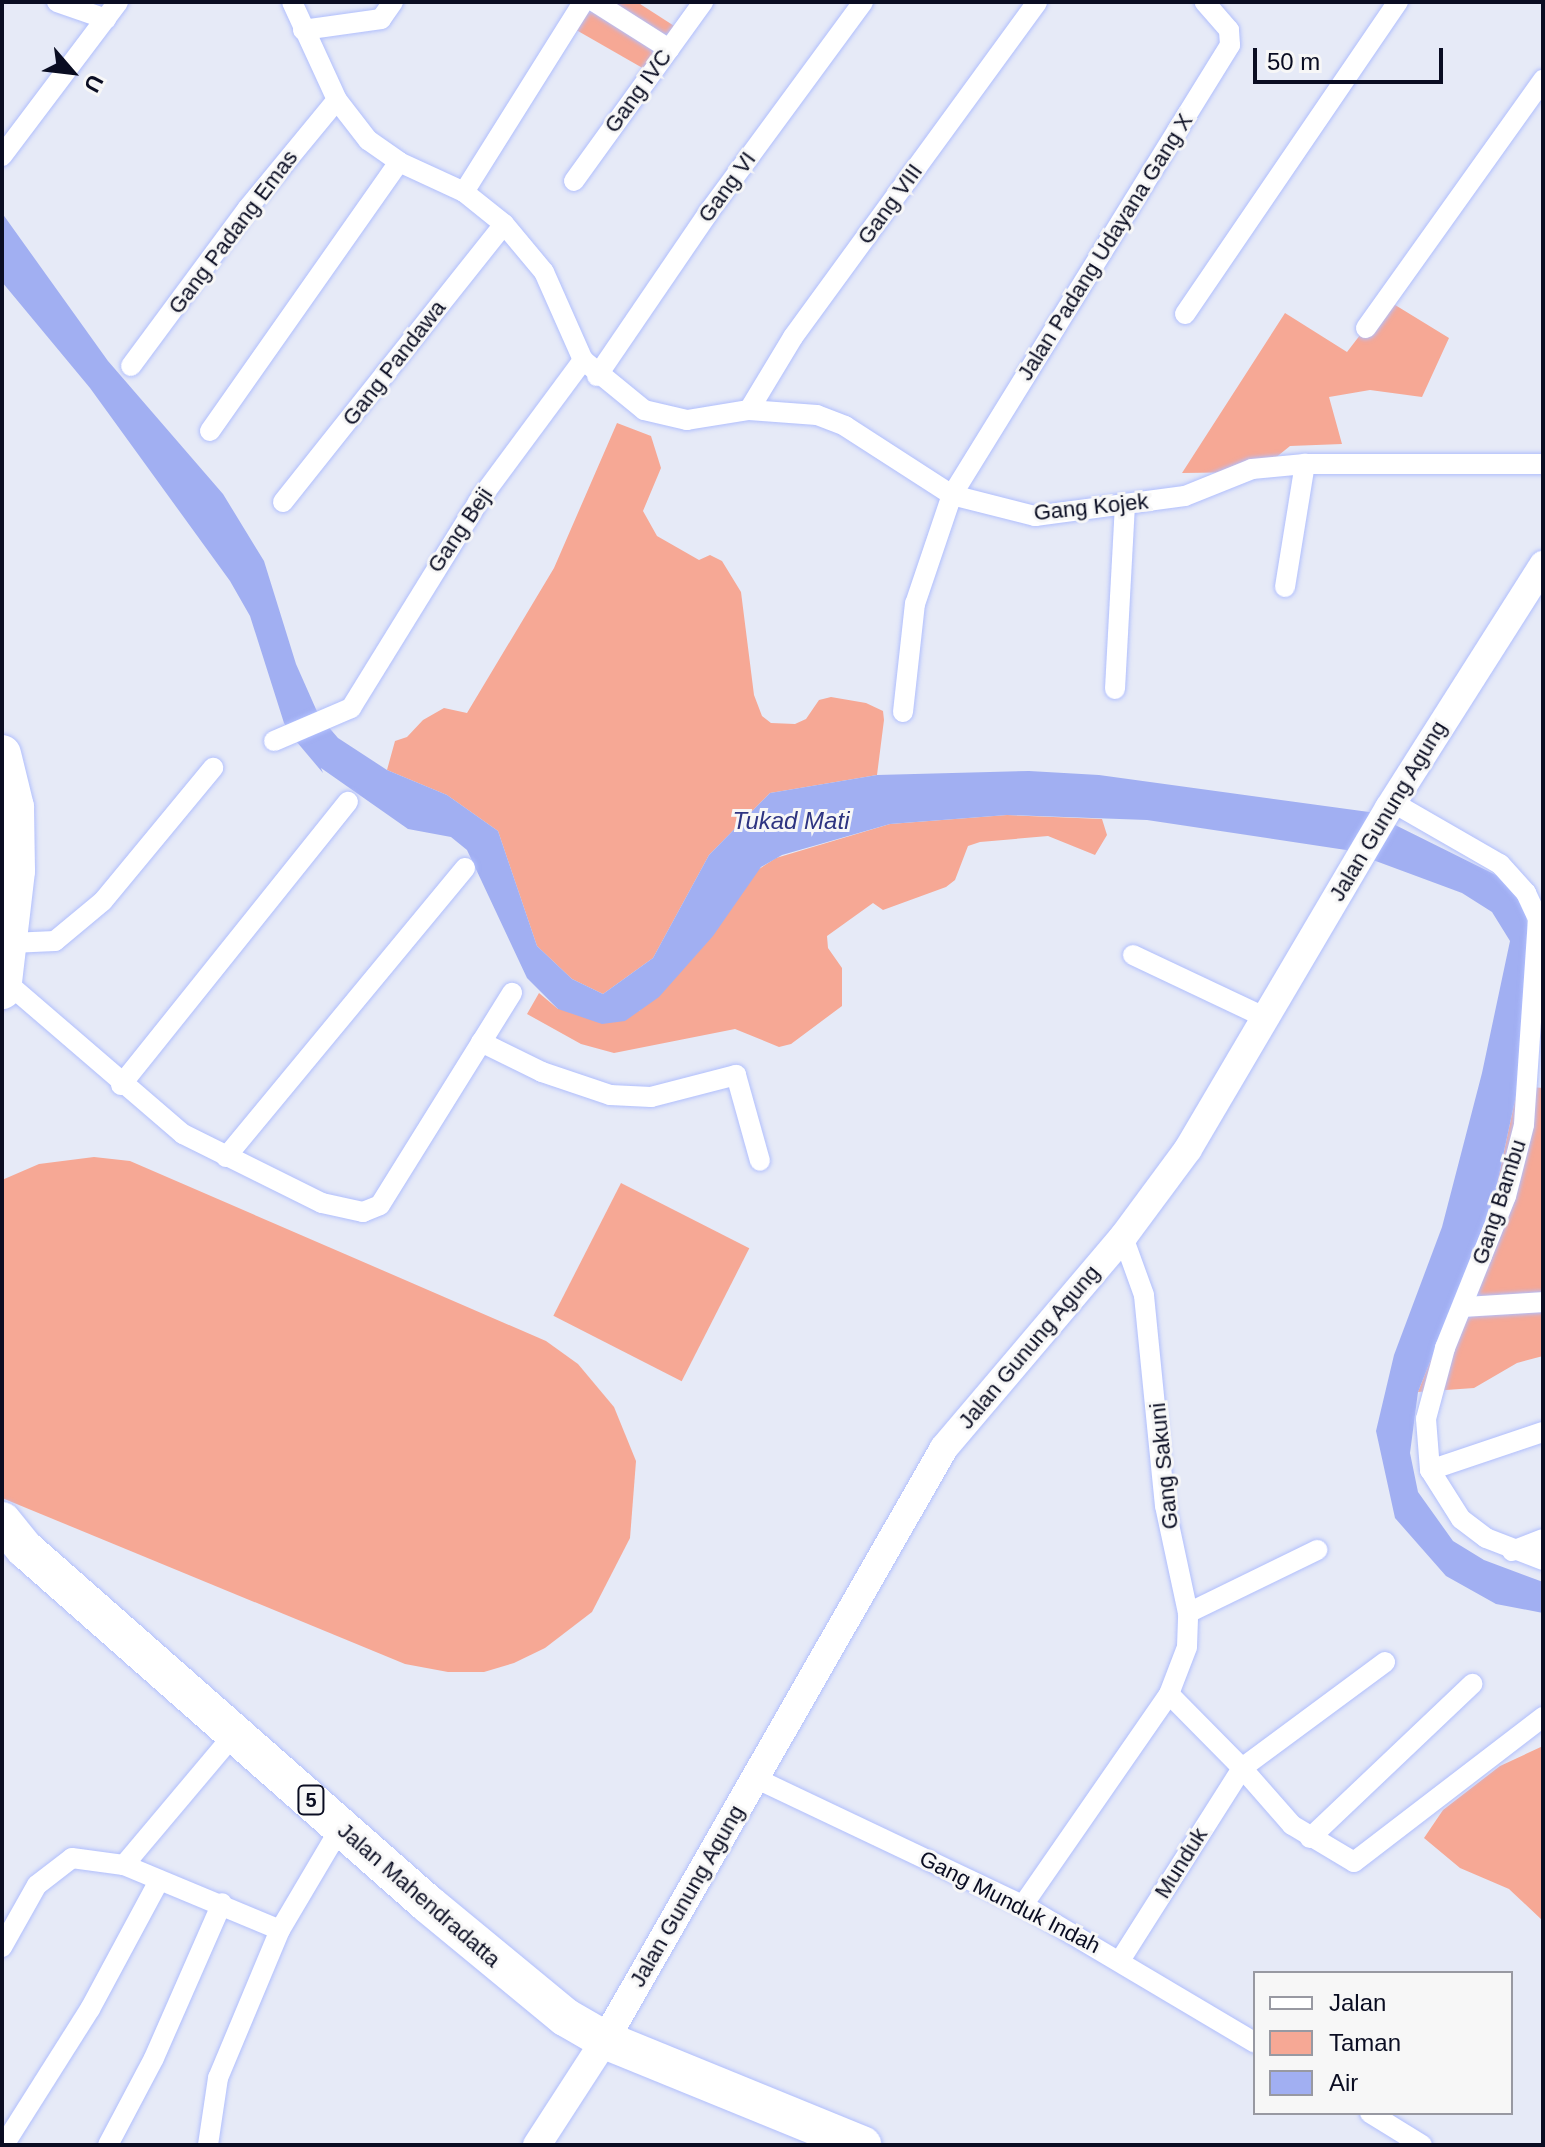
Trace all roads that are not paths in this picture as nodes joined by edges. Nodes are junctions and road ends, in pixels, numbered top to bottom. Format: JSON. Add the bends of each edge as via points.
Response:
{"nodes":[{"id":1,"x":57,"y":2,"type":"edge"},
{"id":2,"x":292,"y":2,"type":"edge"},
{"id":3,"x":393,"y":2,"type":"edge"},
{"id":4,"x":583,"y":2,"type":"edge"},
{"id":5,"x":595,"y":2,"type":"edge"},
{"id":6,"x":703,"y":2,"type":"edge"},
{"id":7,"x":863,"y":2,"type":"edge"},
{"id":8,"x":1037,"y":2,"type":"edge"},
{"id":9,"x":1205,"y":2,"type":"edge"},
{"id":10,"x":1398,"y":2,"type":"edge"},
{"id":11,"x":112,"y":10,"type":"edge"},
{"id":12,"x":303,"y":30,"type":"junction"},
{"id":13,"x":669,"y":49,"type":"junction"},
{"id":14,"x":1543,"y":80,"type":"edge"},
{"id":15,"x":337,"y":100,"type":"junction"},
{"id":16,"x":2,"y":156,"type":"edge"},
{"id":17,"x":399,"y":162,"type":"junction"},
{"id":18,"x":574,"y":181,"type":"dead end"},
{"id":19,"x":464,"y":192,"type":"junction"},
{"id":20,"x":504,"y":224,"type":"junction"},
{"id":21,"x":1185,"y":314,"type":"dead end"},
{"id":22,"x":1366,"y":328,"type":"dead end"},
{"id":23,"x":583,"y":360,"type":"junction"},
{"id":24,"x":131,"y":366,"type":"dead end"},
{"id":25,"x":597,"y":376,"type":"junction"},
{"id":26,"x":749,"y":410,"type":"junction"},
{"id":27,"x":210,"y":431,"type":"dead end"},
{"id":28,"x":1305,"y":464,"type":"junction"},
{"id":29,"x":1543,"y":464,"type":"edge"},
{"id":30,"x":952,"y":495,"type":"junction"},
{"id":31,"x":283,"y":502,"type":"dead end"},
{"id":32,"x":1125,"y":506,"type":"junction"},
{"id":33,"x":1543,"y":565,"type":"edge"},
{"id":34,"x":1285,"y":587,"type":"dead end"},
{"id":35,"x":1115,"y":689,"type":"dead end"},
{"id":36,"x":903,"y":712,"type":"dead end"},
{"id":37,"x":274,"y":741,"type":"dead end"},
{"id":38,"x":2,"y":754,"type":"edge"},
{"id":39,"x":213,"y":768,"type":"dead end"},
{"id":40,"x":348,"y":802,"type":"dead end"},
{"id":41,"x":1391,"y":805,"type":"junction"},
{"id":42,"x":465,"y":868,"type":"dead end"},
{"id":43,"x":9,"y":869,"type":"edge"},
{"id":44,"x":1541,"y":920,"type":"edge"},
{"id":45,"x":11,"y":943,"type":"junction"},
{"id":46,"x":1133,"y":955,"type":"dead end"},
{"id":47,"x":4,"y":986,"type":"edge"},
{"id":48,"x":512,"y":993,"type":"dead end"},
{"id":49,"x":1266,"y":1018,"type":"junction"},
{"id":50,"x":481,"y":1042,"type":"junction"},
{"id":51,"x":1538,"y":1068,"type":"edge"},
{"id":52,"x":121,"y":1085,"type":"junction"},
{"id":53,"x":226,"y":1157,"type":"junction"},
{"id":54,"x":760,"y":1161,"type":"dead end"},
{"id":55,"x":1123,"y":1237,"type":"junction"},
{"id":56,"x":1543,"y":1302,"type":"edge"},
{"id":57,"x":1464,"y":1307,"type":"junction"},
{"id":58,"x":1543,"y":1432,"type":"edge"},
{"id":59,"x":1430,"y":1470,"type":"junction"},
{"id":60,"x":10,"y":1538,"type":"edge"},
{"id":61,"x":1543,"y":1539,"type":"edge"},
{"id":62,"x":1317,"y":1550,"type":"dead end"},
{"id":63,"x":1512,"y":1551,"type":"junction"},
{"id":64,"x":1543,"y":1560,"type":"edge"},
{"id":65,"x":1188,"y":1613,"type":"junction"},
{"id":66,"x":1385,"y":1662,"type":"dead end"},
{"id":67,"x":1472,"y":1684,"type":"dead end"},
{"id":68,"x":1169,"y":1694,"type":"junction"},
{"id":69,"x":1543,"y":1717,"type":"edge"},
{"id":70,"x":235,"y":1733,"type":"junction"},
{"id":71,"x":1242,"y":1768,"type":"junction"},
{"id":72,"x":755,"y":1778,"type":"junction"},
{"id":73,"x":341,"y":1827,"type":"junction"},
{"id":74,"x":1310,"y":1838,"type":"junction"},
{"id":75,"x":124,"y":1865,"type":"junction"},
{"id":76,"x":159,"y":1881,"type":"junction"},
{"id":77,"x":222,"y":1903,"type":"junction"},
{"id":78,"x":1023,"y":1905,"type":"junction"},
{"id":79,"x":280,"y":1930,"type":"junction"},
{"id":80,"x":2,"y":1947,"type":"edge"},
{"id":81,"x":1121,"y":1959,"type":"junction"},
{"id":82,"x":605,"y":2040,"type":"junction"},
{"id":83,"x":1253,"y":2042,"type":"edge"},
{"id":84,"x":1373,"y":2115,"type":"edge"},
{"id":85,"x":810,"y":2135,"type":"edge"},
{"id":86,"x":4,"y":2145,"type":"edge"},
{"id":87,"x":108,"y":2145,"type":"edge"},
{"id":88,"x":208,"y":2145,"type":"edge"},
{"id":89,"x":537,"y":2145,"type":"edge"},
{"id":90,"x":862,"y":2145,"type":"edge"},
{"id":91,"x":1422,"y":2145,"type":"edge"}],
"edges":[{"from":1,"to":11,"type":"street"},
{"from":2,"to":12,"type":"street","name":"Gang Kojek"},
{"from":3,"to":12,"type":"street","via":[[381,19]]},
{"from":4,"to":19,"type":"street"},
{"from":5,"to":13,"type":"street"},
{"from":6,"to":13,"type":"street","name":"Gang IVC"},
{"from":7,"to":25,"type":"street","name":"Gang VI","via":[[708,213]]},
{"from":8,"to":26,"type":"street","name":"Gang VIII","via":[[793,337]]},
{"from":9,"to":30,"type":"street","name":"Jalan Padang Udayana Gang X","via":[[1229,30],[1230,45]]},
{"from":10,"to":21,"type":"street"},
{"from":11,"to":16,"type":"street"},
{"from":12,"to":15,"type":"street","name":"Gang Kojek"},
{"from":13,"to":18,"type":"street","name":"Gang IVC"},
{"from":14,"to":22,"type":"street"},
{"from":15,"to":17,"type":"street","name":"Gang Kojek","via":[[368,140]]},
{"from":15,"to":24,"type":"street","name":"Gang Padang Emas","via":[[247,209]]},
{"from":17,"to":19,"type":"street","name":"Gang Kojek"},
{"from":17,"to":27,"type":"street"},
{"from":19,"to":20,"type":"street","name":"Gang Kojek"},
{"from":20,"to":23,"type":"street","name":"Gang Kojek","via":[[544,272]]},
{"from":20,"to":31,"type":"street","name":"Gang Pandawa"},
{"from":23,"to":25,"type":"street","name":"Gang Kojek"},
{"from":23,"to":37,"type":"street","name":"Gang Beji","via":[[478,502],[351,708]]},
{"from":25,"to":26,"type":"street","name":"Gang Kojek","via":[[664,418],[687,420]]},
{"from":26,"to":30,"type":"street","name":"Gang Kojek","via":[[790,411],[845,426]]},
{"from":28,"to":29,"type":"street","name":"Gang Kojek"},
{"from":28,"to":32,"type":"street","name":"Gang Kojek","via":[[1252,469],[1185,496]]},
{"from":28,"to":34,"type":"street"},
{"from":30,"to":32,"type":"street","name":"Gang Kojek","via":[[1035,516]]},
{"from":30,"to":36,"type":"street","name":"Jalan Padang Udayana Gang X","via":[[915,604]]},
{"from":32,"to":35,"type":"street"},
{"from":33,"to":41,"type":"main road","name":"Jalan Gunung Agung"},
{"from":38,"to":43,"type":"highway","via":[[15,807]]},
{"from":39,"to":45,"type":"street","via":[[103,901],[55,941]]},
{"from":40,"to":52,"type":"street"},
{"from":41,"to":44,"type":"street","name":"Gang Bambu","via":[[1500,864]]},
{"from":41,"to":49,"type":"main road","name":"Jalan Gunung Agung"},
{"from":42,"to":53,"type":"street"},
{"from":43,"to":45,"type":"highway"},
{"from":44,"to":51,"type":"street","name":"Gang Bambu"},
{"from":45,"to":47,"type":"highway"},
{"from":46,"to":49,"type":"street"},
{"from":47,"to":52,"type":"street"},
{"from":48,"to":50,"type":"street"},
{"from":49,"to":55,"type":"main road","name":"Jalan Gunung Agung","via":[[1188,1149]]},
{"from":50,"to":53,"type":"street","via":[[372,1210],[322,1203]]},
{"from":50,"to":54,"type":"street","via":[[542,1072],[610,1095],[651,1097],[736,1075]]},
{"from":51,"to":57,"type":"street","name":"Gang Bambu","via":[[1506,1196]]},
{"from":52,"to":53,"type":"street","via":[[183,1134]]},
{"from":55,"to":65,"type":"street","name":"Gang Sakuni","via":[[1144,1295],[1165,1506]]},
{"from":55,"to":72,"type":"main road","name":"Jalan Gunung Agung","via":[[944,1448]]},
{"from":56,"to":57,"type":"street"},
{"from":57,"to":59,"type":"street","name":"Gang Bambu","via":[[1445,1348],[1426,1419]]},
{"from":58,"to":59,"type":"street"},
{"from":59,"to":63,"type":"street","name":"Gang Bambu","via":[[1461,1519]]},
{"from":60,"to":70,"type":"highway","name":"Jalan Mahendradatta","number":"5"},
{"from":61,"to":63,"type":"street"},
{"from":62,"to":65,"type":"street"},
{"from":63,"to":64,"type":"street","name":"Gang Bambu"},
{"from":65,"to":68,"type":"street","name":"Gang Sakuni","via":[[1187,1647]]},
{"from":66,"to":71,"type":"street"},
{"from":67,"to":74,"type":"street"},
{"from":68,"to":71,"type":"street"},
{"from":68,"to":78,"type":"street","name":"Gang Sakuni"},
{"from":69,"to":74,"type":"street","via":[[1354,1862]]},
{"from":70,"to":73,"type":"highway","name":"Jalan Mahendradatta","number":"5"},
{"from":70,"to":75,"type":"street"},
{"from":71,"to":74,"type":"street"},
{"from":71,"to":81,"type":"street","name":"Munduk"},
{"from":72,"to":78,"type":"street","name":"Gang Munduk Indah"},
{"from":72,"to":82,"type":"main road","name":"Jalan Gunung Agung"},
{"from":73,"to":79,"type":"street"},
{"from":73,"to":82,"type":"highway","name":"Jalan Mahendradatta","number":"5","via":[[519,1981]]},
{"from":75,"to":76,"type":"street"},
{"from":75,"to":80,"type":"street","via":[[72,1858],[37,1885]]},
{"from":76,"to":77,"type":"street"},
{"from":76,"to":86,"type":"street","via":[[90,2009]]},
{"from":77,"to":79,"type":"street"},
{"from":77,"to":87,"type":"street","via":[[154,2058]]},
{"from":78,"to":81,"type":"street","name":"Gang Munduk Indah"},
{"from":79,"to":88,"type":"street","via":[[218,2078]]},
{"from":81,"to":83,"type":"street","name":"Gang Munduk Indah"},
{"from":82,"to":85,"type":"highway","number":"5"},
{"from":82,"to":89,"type":"main road","name":"Jalan Gunung Agung"},
{"from":84,"to":91,"type":"street"},
{"from":85,"to":90,"type":"highway","number":"5"}]}
